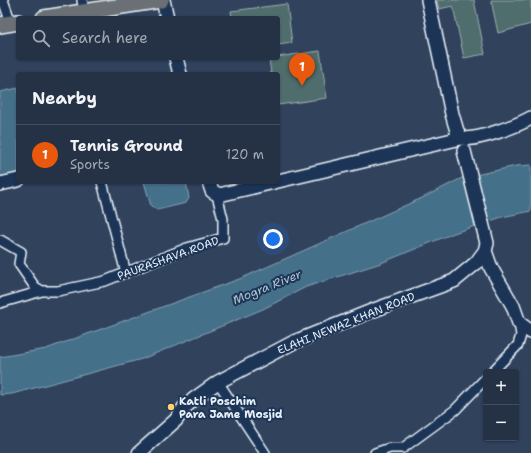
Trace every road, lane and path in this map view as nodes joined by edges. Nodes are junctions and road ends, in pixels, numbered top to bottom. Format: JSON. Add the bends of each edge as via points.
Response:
{"nodes":[{"id":1,"x":3,"y":0,"type":"edge"},
{"id":2,"x":162,"y":0,"type":"edge"},
{"id":3,"x":428,"y":0,"type":"edge"},
{"id":4,"x":83,"y":6,"type":"edge"},
{"id":5,"x":50,"y":16,"type":"edge"},
{"id":6,"x":166,"y":16,"type":"edge"},
{"id":7,"x":10,"y":24,"type":"edge"},
{"id":8,"x":176,"y":60,"type":"edge"},
{"id":9,"x":180,"y":72,"type":"edge"},
{"id":10,"x":531,"y":118,"type":"edge"},
{"id":11,"x":463,"y":144,"type":"junction"},
{"id":12,"x":16,"y":180,"type":"edge"},
{"id":13,"x":280,"y":181,"type":"edge"},
{"id":14,"x":0,"y":184,"type":"edge"},
{"id":15,"x":103,"y":184,"type":"edge"},
{"id":16,"x":210,"y":184,"type":"edge"},
{"id":17,"x":267,"y":184,"type":"edge"},
{"id":18,"x":216,"y":195,"type":"junction"},
{"id":19,"x":0,"y":240,"type":"edge"},
{"id":20,"x":485,"y":251,"type":"junction"},
{"id":21,"x":126,"y":273,"type":"junction"},
{"id":22,"x":42,"y":291,"type":"junction"},
{"id":23,"x":0,"y":303,"type":"edge"},
{"id":24,"x":519,"y":324,"type":"junction"},
{"id":25,"x":531,"y":332,"type":"edge"},
{"id":26,"x":495,"y":369,"type":"edge"},
{"id":27,"x":483,"y":381,"type":"edge"},
{"id":28,"x":218,"y":382,"type":"junction"},
{"id":29,"x":406,"y":450,"type":"edge"},
{"id":30,"x":139,"y":453,"type":"edge"},
{"id":31,"x":265,"y":453,"type":"edge"},
{"id":32,"x":374,"y":453,"type":"edge"}],
"edges":[{"from":1,"to":7,"type":"street"},
{"from":2,"to":4,"type":"main road"},
{"from":2,"to":6,"type":"street"},
{"from":3,"to":11,"type":"street","via":[[452,114]]},
{"from":4,"to":5,"type":"main road"},
{"from":8,"to":9,"type":"street"},
{"from":10,"to":11,"type":"street","via":[[468,139]]},
{"from":11,"to":13,"type":"street"},
{"from":11,"to":20,"type":"street","via":[[485,236]]},
{"from":12,"to":14,"type":"street"},
{"from":15,"to":21,"type":"street"},
{"from":16,"to":18,"type":"street","name":"PAURASHAVA ROAD","via":[[212,192]]},
{"from":17,"to":18,"type":"street","via":[[226,195]]},
{"from":18,"to":21,"type":"street","name":"PAURASHAVA ROAD","via":[[223,219],[223,238],[187,248]]},
{"from":19,"to":22,"type":"street","via":[[22,252],[19,264],[34,287]]},
{"from":20,"to":24,"type":"street","via":[[491,268],[513,306]]},
{"from":20,"to":28,"type":"street","name":"ELAHI NEWAZ KHAN ROAD","via":[[476,263],[454,282],[294,342]]},
{"from":21,"to":22,"type":"street","name":"PAURASHAVA ROAD","via":[[105,282],[58,291]]},
{"from":22,"to":23,"type":"street","name":"PAURASHAVA ROAD"},
{"from":24,"to":25,"type":"street"},
{"from":24,"to":26,"type":"street","via":[[521,335],[518,345]]},
{"from":27,"to":29,"type":"street","via":[[455,410]]},
{"from":28,"to":30,"type":"street","name":"ELAHI NEWAZ KHAN ROAD","via":[[194,399],[176,420]]},
{"from":28,"to":31,"type":"street"},
{"from":29,"to":32,"type":"street","via":[[384,449]]}]}
